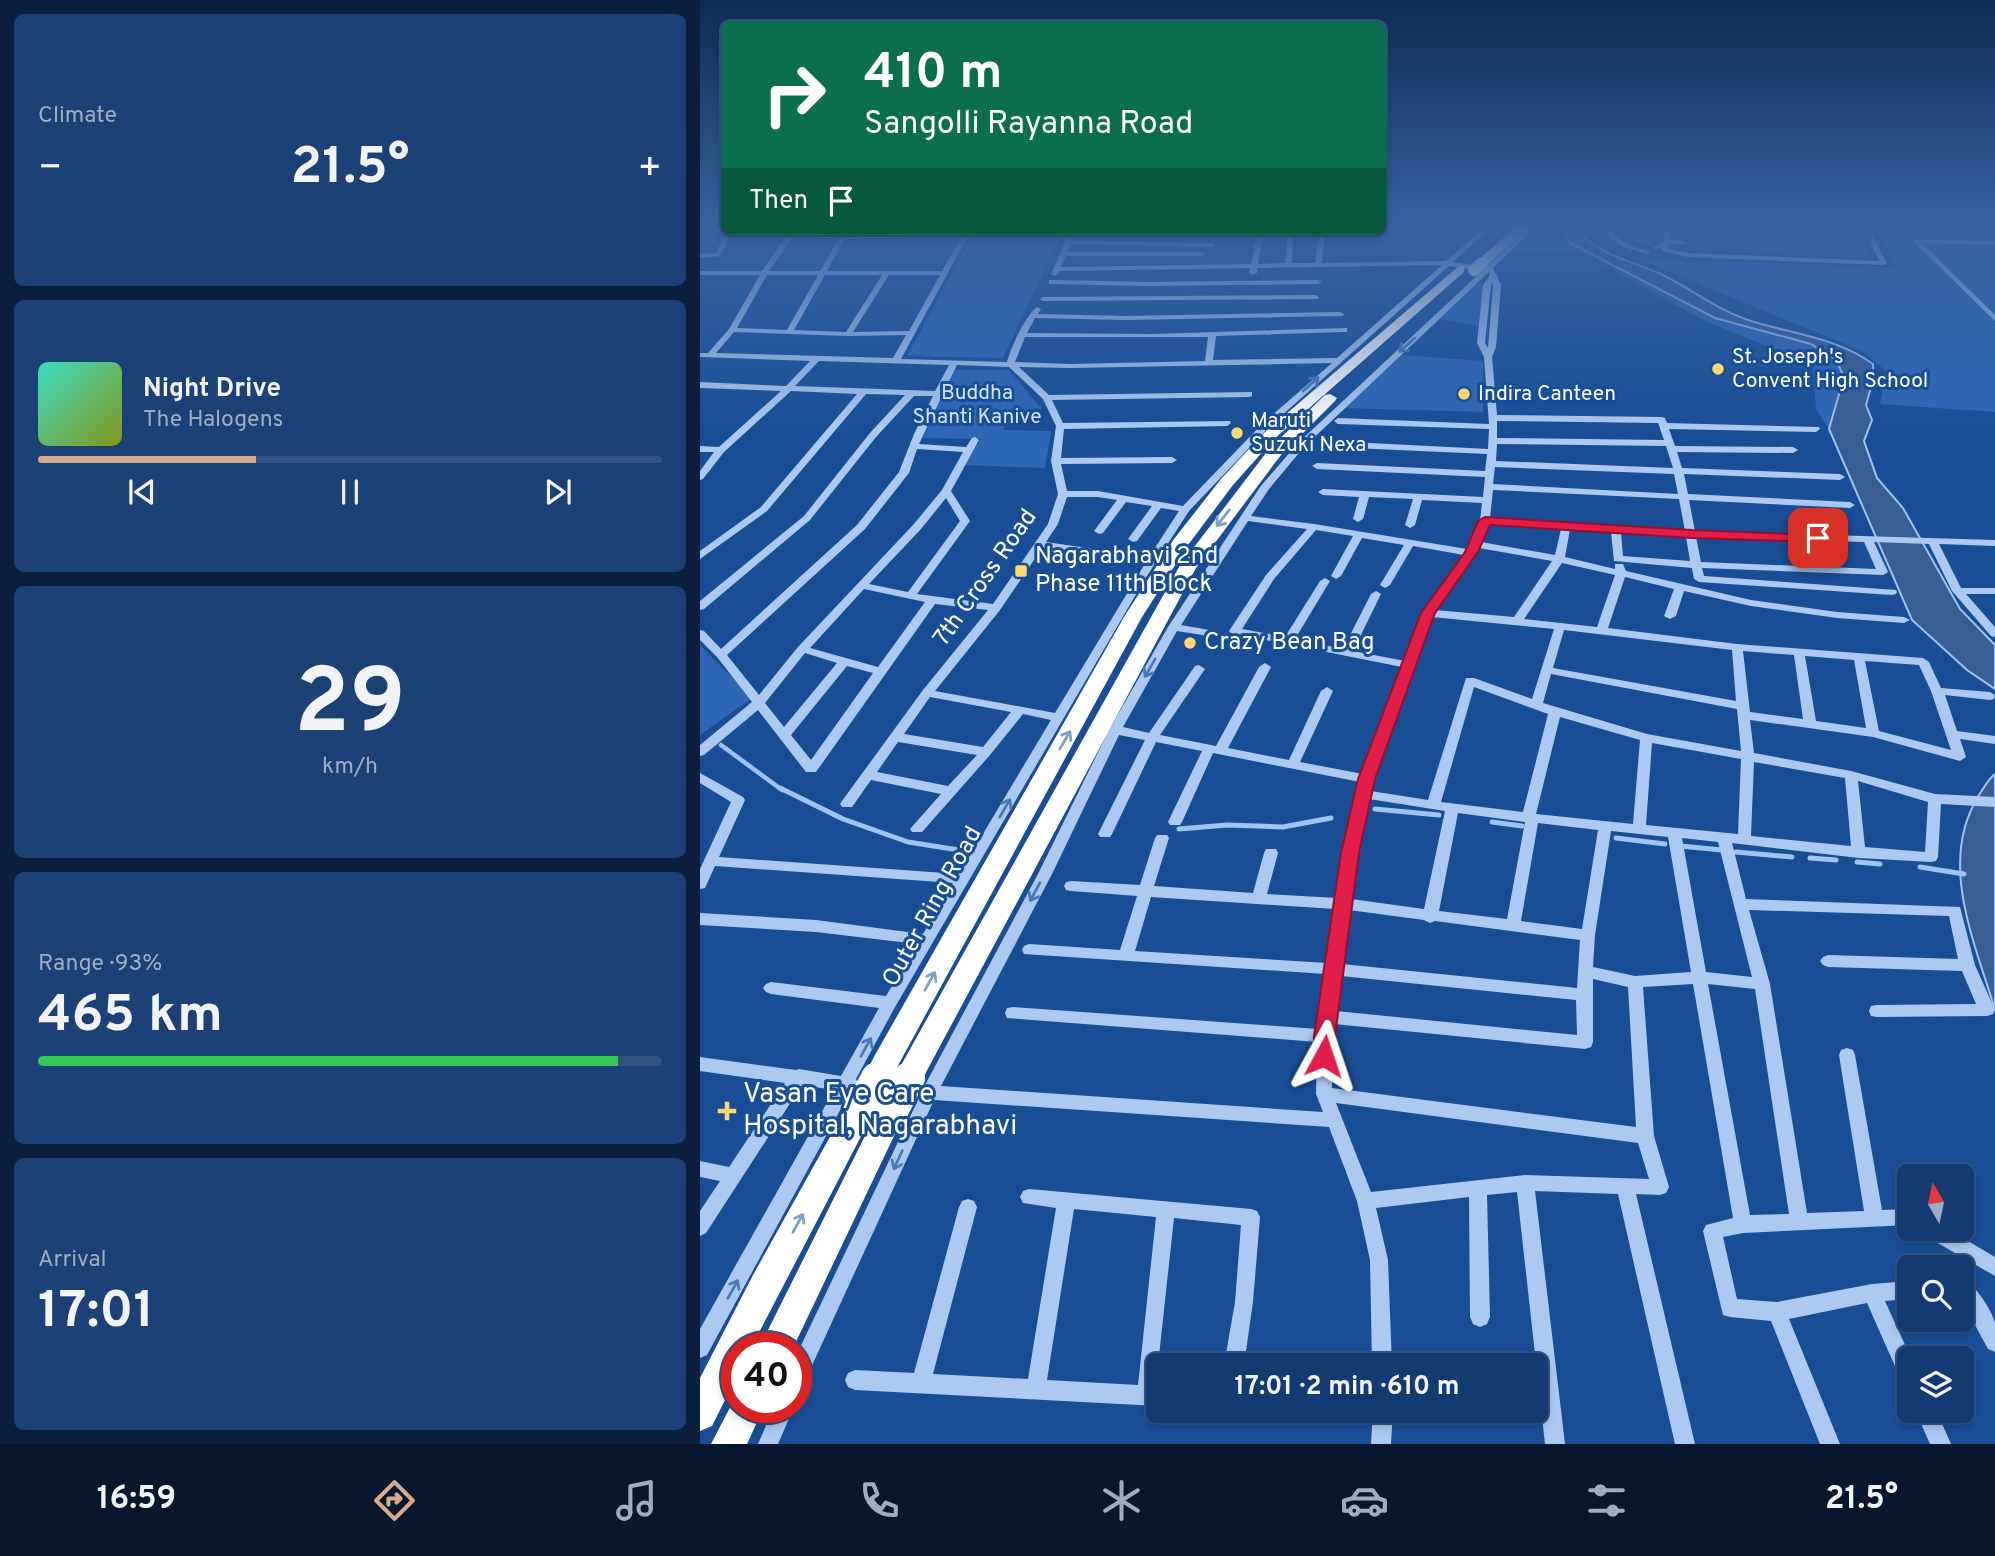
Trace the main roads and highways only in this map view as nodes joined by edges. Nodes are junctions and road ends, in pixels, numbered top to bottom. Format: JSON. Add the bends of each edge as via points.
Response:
{"nodes":[{"id":1,"x":1443,"y":295,"type":"edge"},
{"id":2,"x":1262,"y":458,"type":"junction"},
{"id":3,"x":865,"y":1103,"type":"junction"},
{"id":4,"x":781,"y":1332,"type":"edge"},
{"id":5,"x":700,"y":1414,"type":"edge"},
{"id":6,"x":739,"y":1423,"type":"edge"},
{"id":7,"x":729,"y":1444,"type":"edge"}],
"edges":[{"from":1,"to":2,"type":"highway"},
{"from":3,"to":2,"type":"highway","name":"Outer Ring Road","one_way":true,"bridge":true,"via":[[1139,607],[1180,542]]},
{"from":2,"to":3,"type":"highway","name":"Outer Ring Road","one_way":true,"bridge":true,"via":[[1182,577],[914,1068]]},
{"from":3,"to":4,"type":"highway","name":"Outer Ring Road"},
{"from":5,"to":3,"type":"highway","name":"Outer Ring Road","one_way":true},
{"from":6,"to":7,"type":"highway"}]}
